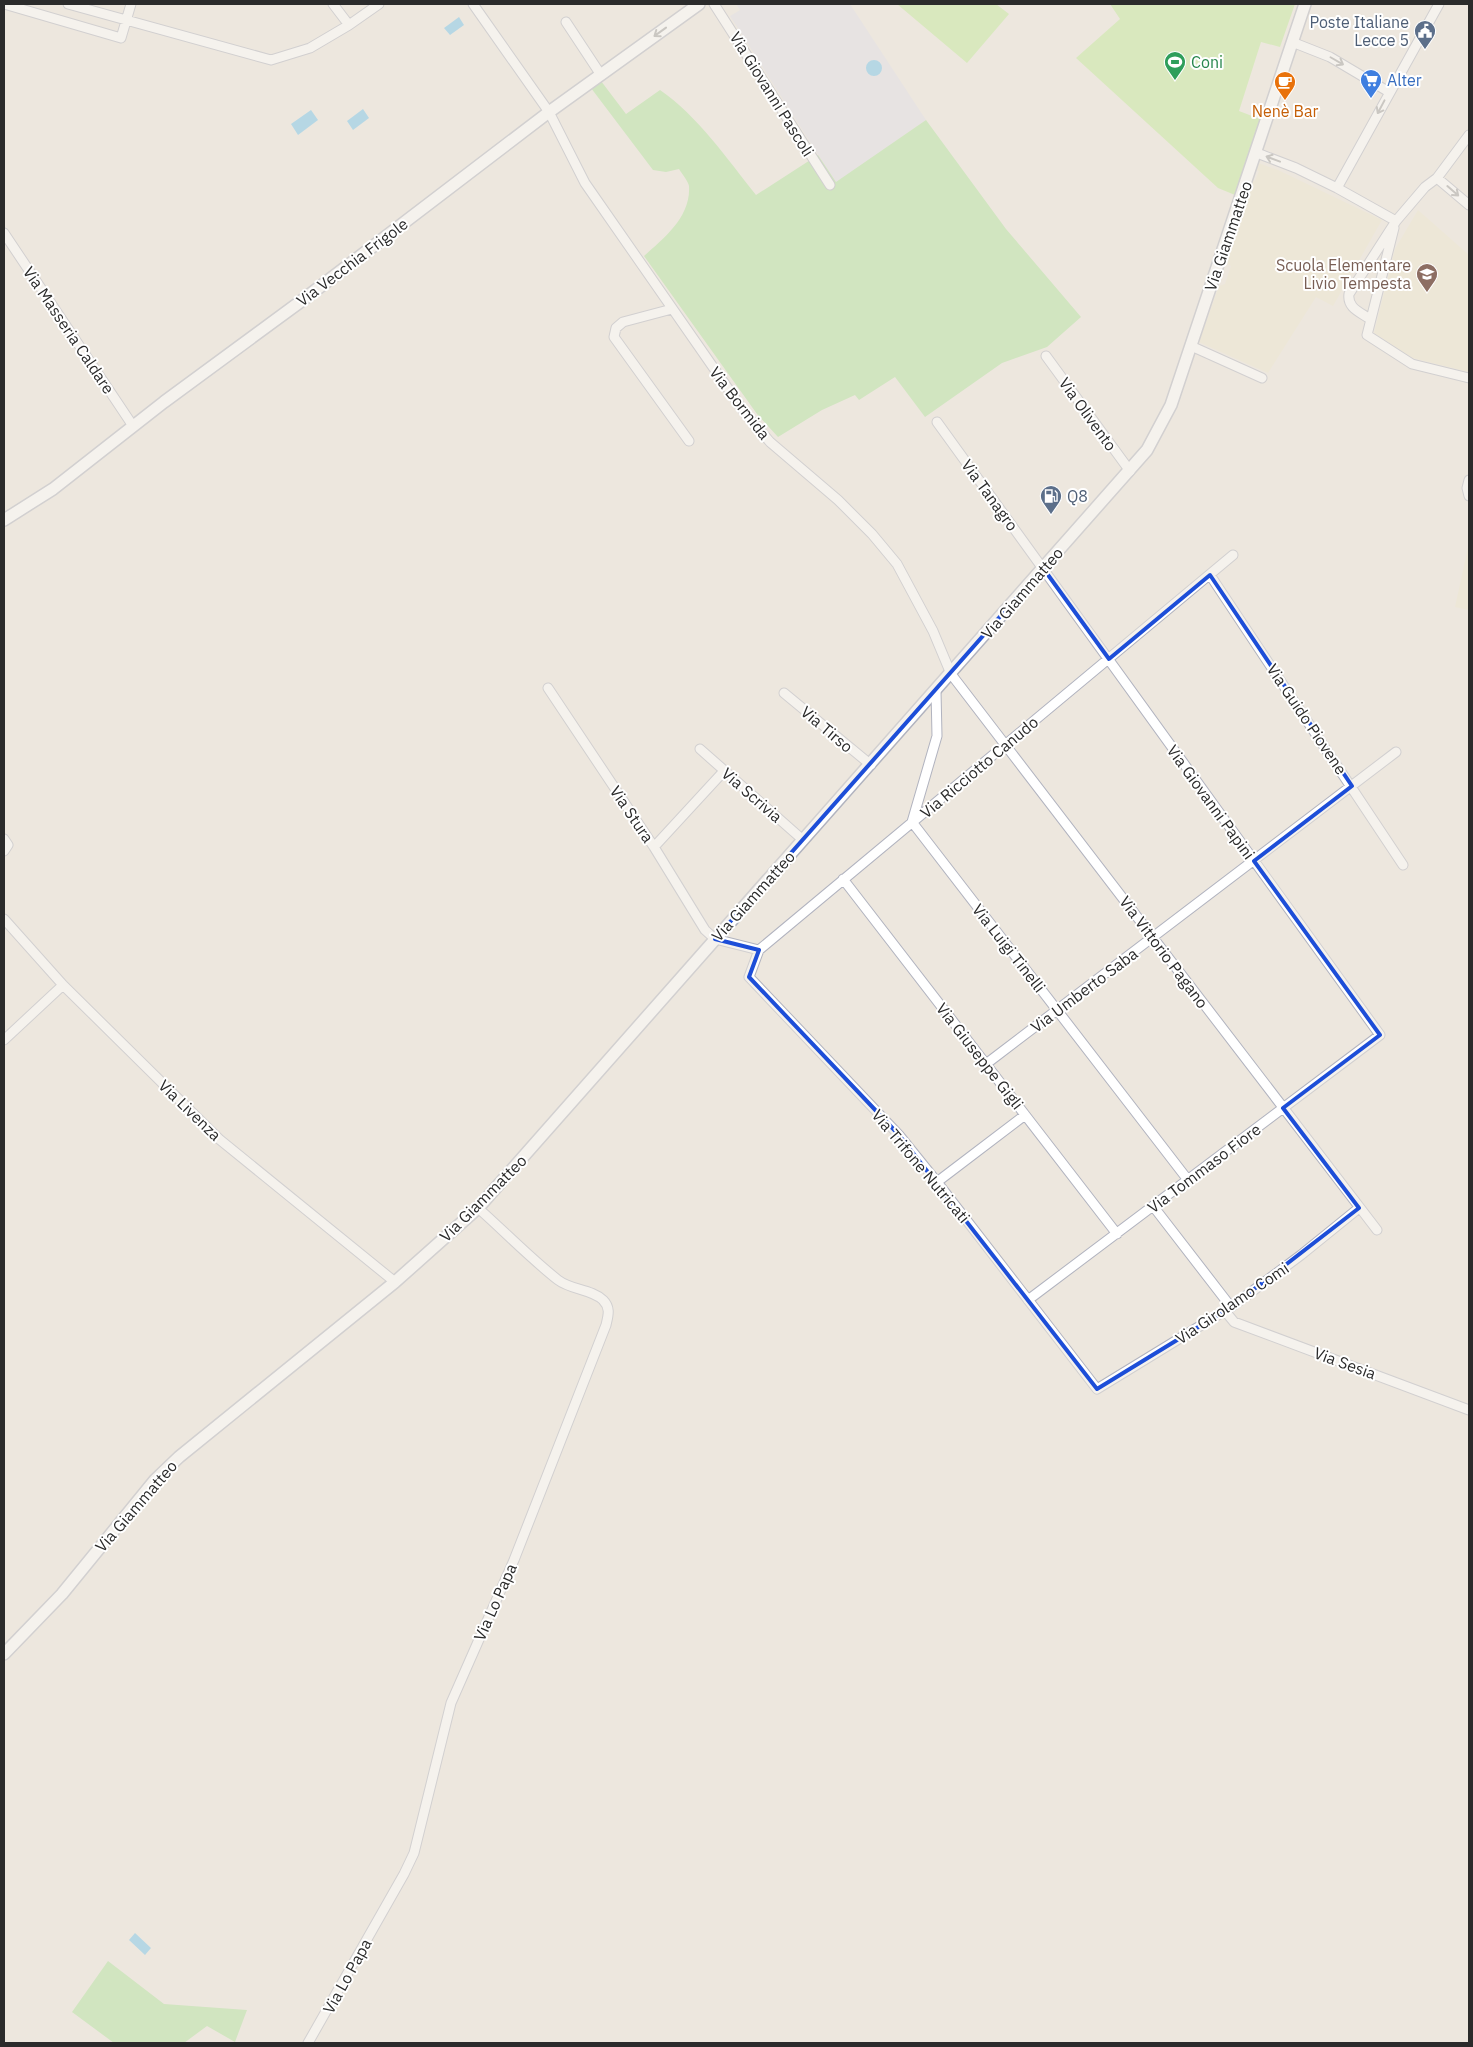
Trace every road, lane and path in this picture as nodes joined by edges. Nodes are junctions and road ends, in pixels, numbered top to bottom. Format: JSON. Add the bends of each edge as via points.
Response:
{"nodes":[{"id":1,"x":4,"y":4,"type":"edge"},
{"id":2,"x":68,"y":4,"type":"edge"},
{"id":3,"x":131,"y":4,"type":"edge"},
{"id":4,"x":334,"y":4,"type":"edge"},
{"id":5,"x":378,"y":4,"type":"edge"},
{"id":6,"x":473,"y":4,"type":"edge"},
{"id":7,"x":699,"y":4,"type":"edge"},
{"id":8,"x":714,"y":4,"type":"edge"},
{"id":9,"x":1305,"y":4,"type":"edge"},
{"id":10,"x":1439,"y":4,"type":"edge"},
{"id":11,"x":126,"y":20,"type":"junction"},
{"id":12,"x":566,"y":22,"type":"dead end"},
{"id":13,"x":349,"y":25,"type":"junction"},
{"id":14,"x":1292,"y":42,"type":"junction"},
{"id":15,"x":601,"y":75,"type":"junction"},
{"id":16,"x":1389,"y":92,"type":"junction"},
{"id":17,"x":549,"y":112,"type":"junction"},
{"id":18,"x":1469,"y":135,"type":"edge"},
{"id":19,"x":1466,"y":146,"type":"edge"},
{"id":20,"x":1256,"y":153,"type":"junction"},
{"id":21,"x":1437,"y":178,"type":"junction"},
{"id":22,"x":830,"y":185,"type":"dead end"},
{"id":23,"x":1337,"y":188,"type":"junction"},
{"id":24,"x":1469,"y":206,"type":"edge"},
{"id":25,"x":1396,"y":221,"type":"junction"},
{"id":26,"x":4,"y":233,"type":"edge"},
{"id":27,"x":672,"y":309,"type":"junction"},
{"id":28,"x":1370,"y":319,"type":"junction"},
{"id":29,"x":1191,"y":346,"type":"junction"},
{"id":30,"x":1046,"y":356,"type":"dead end"},
{"id":31,"x":1262,"y":378,"type":"dead end"},
{"id":32,"x":1469,"y":378,"type":"edge"},
{"id":33,"x":937,"y":422,"type":"dead end"},
{"id":34,"x":133,"y":426,"type":"junction"},
{"id":35,"x":689,"y":441,"type":"dead end"},
{"id":36,"x":1130,"y":471,"type":"junction"},
{"id":37,"x":1469,"y":480,"type":"edge"},
{"id":38,"x":1469,"y":496,"type":"edge"},
{"id":39,"x":4,"y":520,"type":"edge"},
{"id":40,"x":1233,"y":555,"type":"dead end"},
{"id":41,"x":1043,"y":568,"type":"junction"},
{"id":42,"x":1210,"y":575,"type":"junction"},
{"id":43,"x":1109,"y":660,"type":"junction"},
{"id":44,"x":951,"y":674,"type":"junction"},
{"id":45,"x":548,"y":688,"type":"dead end"},
{"id":46,"x":936,"y":691,"type":"junction"},
{"id":47,"x":784,"y":692,"type":"dead end"},
{"id":48,"x":1005,"y":745,"type":"junction"},
{"id":49,"x":700,"y":749,"type":"dead end"},
{"id":50,"x":1396,"y":752,"type":"dead end"},
{"id":51,"x":871,"y":764,"type":"junction"},
{"id":52,"x":724,"y":771,"type":"junction"},
{"id":53,"x":1352,"y":786,"type":"junction"},
{"id":54,"x":912,"y":822,"type":"junction"},
{"id":55,"x":4,"y":839,"type":"edge"},
{"id":56,"x":803,"y":840,"type":"junction"},
{"id":57,"x":654,"y":847,"type":"junction"},
{"id":58,"x":4,"y":851,"type":"edge"},
{"id":59,"x":1254,"y":861,"type":"junction"},
{"id":60,"x":1403,"y":865,"type":"dead end"},
{"id":61,"x":843,"y":879,"type":"junction"},
{"id":62,"x":4,"y":919,"type":"edge"},
{"id":63,"x":7,"y":930,"type":"edge"},
{"id":64,"x":1153,"y":938,"type":"junction"},
{"id":65,"x":715,"y":939,"type":"junction"},
{"id":66,"x":759,"y":950,"type":"junction"},
{"id":67,"x":64,"y":986,"type":"junction"},
{"id":68,"x":1057,"y":1010,"type":"junction"},
{"id":69,"x":1380,"y":1035,"type":"joint"},
{"id":70,"x":4,"y":1040,"type":"edge"},
{"id":71,"x":986,"y":1064,"type":"junction"},
{"id":72,"x":1283,"y":1108,"type":"junction"},
{"id":73,"x":1025,"y":1115,"type":"junction"},
{"id":74,"x":1188,"y":1180,"type":"junction"},
{"id":75,"x":937,"y":1182,"type":"junction"},
{"id":76,"x":1153,"y":1206,"type":"junction"},
{"id":77,"x":478,"y":1208,"type":"junction"},
{"id":78,"x":1359,"y":1208,"type":"junction"},
{"id":79,"x":1376,"y":1230,"type":"dead end"},
{"id":80,"x":1116,"y":1234,"type":"junction"},
{"id":81,"x":394,"y":1282,"type":"junction"},
{"id":82,"x":1028,"y":1300,"type":"junction"},
{"id":83,"x":1228,"y":1309,"type":"junction"},
{"id":84,"x":1097,"y":1389,"type":"joint"},
{"id":85,"x":1469,"y":1410,"type":"edge"},
{"id":86,"x":4,"y":1654,"type":"edge"},
{"id":87,"x":308,"y":2043,"type":"edge"}],
"edges":[{"from":1,"to":11,"type":"street","via":[[121,38]]},
{"from":2,"to":11,"type":"street"},
{"from":3,"to":11,"type":"street"},
{"from":4,"to":13,"type":"street"},
{"from":5,"to":13,"type":"street"},
{"from":6,"to":17,"type":"street","name":"Via Bormida"},
{"from":7,"to":15,"type":"street","name":"Via Vecchia Frigole","one_way":true},
{"from":8,"to":22,"type":"street","name":"Via Giovanni Pascoli"},
{"from":9,"to":14,"type":"street","name":"Via Giammatteo"},
{"from":10,"to":16,"type":"street"},
{"from":11,"to":13,"type":"street","via":[[271,60],[310,48]]},
{"from":12,"to":15,"type":"street"},
{"from":14,"to":16,"type":"street","one_way":true,"via":[[1330,57]]},
{"from":14,"to":20,"type":"street","name":"Via Giammatteo"},
{"from":15,"to":17,"type":"street","name":"Via Vecchia Frigole"},
{"from":16,"to":23,"type":"street","one_way":true},
{"from":17,"to":27,"type":"street","name":"Via Bormida","via":[[585,184]]},
{"from":17,"to":34,"type":"street","name":"Via Vecchia Frigole"},
{"from":18,"to":19,"type":"street"},
{"from":19,"to":21,"type":"street"},
{"from":23,"to":20,"type":"street","one_way":true},
{"from":20,"to":29,"type":"street","name":"Via Giammatteo"},
{"from":21,"to":24,"type":"street","one_way":true},
{"from":21,"to":25,"type":"street"},
{"from":23,"to":25,"type":"street"},
{"from":25,"to":28,"type":"street"},
{"from":25,"to":28,"type":"street","via":[[1348,300],[1352,307]]},
{"from":26,"to":34,"type":"street","name":"Via Masseria Caldare"},
{"from":27,"to":35,"type":"street","via":[[623,322],[616,328],[614,337]]},
{"from":27,"to":44,"type":"street","name":"Via Bormida","via":[[764,435],[838,500],[897,564],[933,631]]},
{"from":28,"to":32,"type":"street","via":[[1368,335],[1412,364]]},
{"from":29,"to":31,"type":"street"},
{"from":29,"to":36,"type":"street","name":"Via Giammatteo","via":[[1172,405],[1160,430]]},
{"from":30,"to":36,"type":"street","name":"Via Olivento"},
{"from":33,"to":41,"type":"street","name":"Via Tanagro"},
{"from":34,"to":39,"type":"street","name":"Via Vecchia Frigole","via":[[53,489]]},
{"from":36,"to":41,"type":"street","name":"Via Giammatteo"},
{"from":37,"to":38,"type":"street"},
{"from":40,"to":42,"type":"street","name":"Via Ricciotto Canudo"},
{"from":41,"to":43,"type":"street","name":"Via Giovanni Papini"},
{"from":41,"to":44,"type":"street","name":"Via Giammatteo"},
{"from":42,"to":43,"type":"street","name":"Via Ricciotto Canudo"},
{"from":42,"to":53,"type":"street","name":"Via Guido Piovene"},
{"from":43,"to":48,"type":"street","name":"Via Ricciotto Canudo"},
{"from":43,"to":59,"type":"street","name":"Via Giovanni Papini"},
{"from":44,"to":46,"type":"street","name":"Via Giammatteo"},
{"from":44,"to":48,"type":"street","name":"Via Vittorio Pagano"},
{"from":45,"to":57,"type":"street","name":"Via Stura"},
{"from":46,"to":51,"type":"street","name":"Via Giammatteo"},
{"from":46,"to":54,"type":"street","via":[[937,736]]},
{"from":47,"to":51,"type":"street","name":"Via Tirso"},
{"from":48,"to":54,"type":"street","name":"Via Ricciotto Canudo"},
{"from":48,"to":64,"type":"street","name":"Via Vittorio Pagano"},
{"from":49,"to":52,"type":"street","name":"Via Scrivia"},
{"from":50,"to":53,"type":"street","name":"Via Umberto Saba"},
{"from":51,"to":56,"type":"street","name":"Via Giammatteo"},
{"from":52,"to":56,"type":"street","name":"Via Scrivia"},
{"from":52,"to":57,"type":"street"},
{"from":53,"to":59,"type":"street","name":"Via Umberto Saba"},
{"from":53,"to":60,"type":"street","name":"Via Guido Piovene"},
{"from":54,"to":61,"type":"street","name":"Via Ricciotto Canudo"},
{"from":54,"to":68,"type":"street","name":"Via Luigi Tinelli"},
{"from":55,"to":58,"type":"street","via":[[8,845]]},
{"from":56,"to":65,"type":"street","name":"Via Giammatteo"},
{"from":57,"to":65,"type":"street","name":"Via Stura","via":[[705,930]]},
{"from":59,"to":64,"type":"street","name":"Via Umberto Saba"},
{"from":59,"to":69,"type":"street","name":"Via Giovanni Papini"},
{"from":61,"to":66,"type":"street","name":"Via Ricciotto Canudo"},
{"from":61,"to":71,"type":"street","name":"Via Giuseppe Gigli"},
{"from":62,"to":63,"type":"street","name":"Via Livenza"},
{"from":63,"to":67,"type":"street","name":"Via Livenza"},
{"from":64,"to":68,"type":"street","name":"Via Umberto Saba"},
{"from":64,"to":72,"type":"street","name":"Via Vittorio Pagano"},
{"from":65,"to":66,"type":"street"},
{"from":65,"to":77,"type":"street","name":"Via Giammatteo"},
{"from":66,"to":75,"type":"street","name":"Via Trifone Nutricati","via":[[749,977],[899,1136]]},
{"from":67,"to":70,"type":"street"},
{"from":67,"to":81,"type":"street","name":"Via Livenza","via":[[219,1139]]},
{"from":68,"to":71,"type":"street","name":"Via Umberto Saba"},
{"from":68,"to":74,"type":"street","name":"Via Luigi Tinelli"},
{"from":69,"to":72,"type":"street","name":"Via Tommaso Fiore"},
{"from":71,"to":73,"type":"street","name":"Via Giuseppe Gigli"},
{"from":72,"to":74,"type":"street","name":"Via Tommaso Fiore"},
{"from":72,"to":78,"type":"street","name":"Via Vittorio Pagano"},
{"from":73,"to":75,"type":"street"},
{"from":73,"to":80,"type":"street","name":"Via Giuseppe Gigli"},
{"from":74,"to":76,"type":"street","name":"Via Tommaso Fiore"},
{"from":75,"to":82,"type":"street","name":"Via Trifone Nutricati"},
{"from":76,"to":80,"type":"street","name":"Via Tommaso Fiore"},
{"from":76,"to":83,"type":"street","name":"Via Sesia"},
{"from":77,"to":81,"type":"street","name":"Via Giammatteo"},
{"from":77,"to":87,"type":"street","name":"Via Lo Papa","via":[[559,1281],[602,1299],[608,1306],[609,1315],[514,1560],[451,1703],[414,1853]]},
{"from":78,"to":79,"type":"street","name":"Via Vittorio Pagano"},
{"from":78,"to":83,"type":"street","name":"Via Girolamo Comi","via":[[1302,1256]]},
{"from":80,"to":82,"type":"street","name":"Via Tommaso Fiore"},
{"from":81,"to":86,"type":"street","name":"Via Giammatteo","via":[[155,1480],[62,1594]]},
{"from":82,"to":84,"type":"street","name":"Via Trifone Nutricati"},
{"from":83,"to":84,"type":"street","name":"Via Girolamo Comi"},
{"from":83,"to":85,"type":"street","name":"Via Sesia","via":[[1234,1322]]}]}
